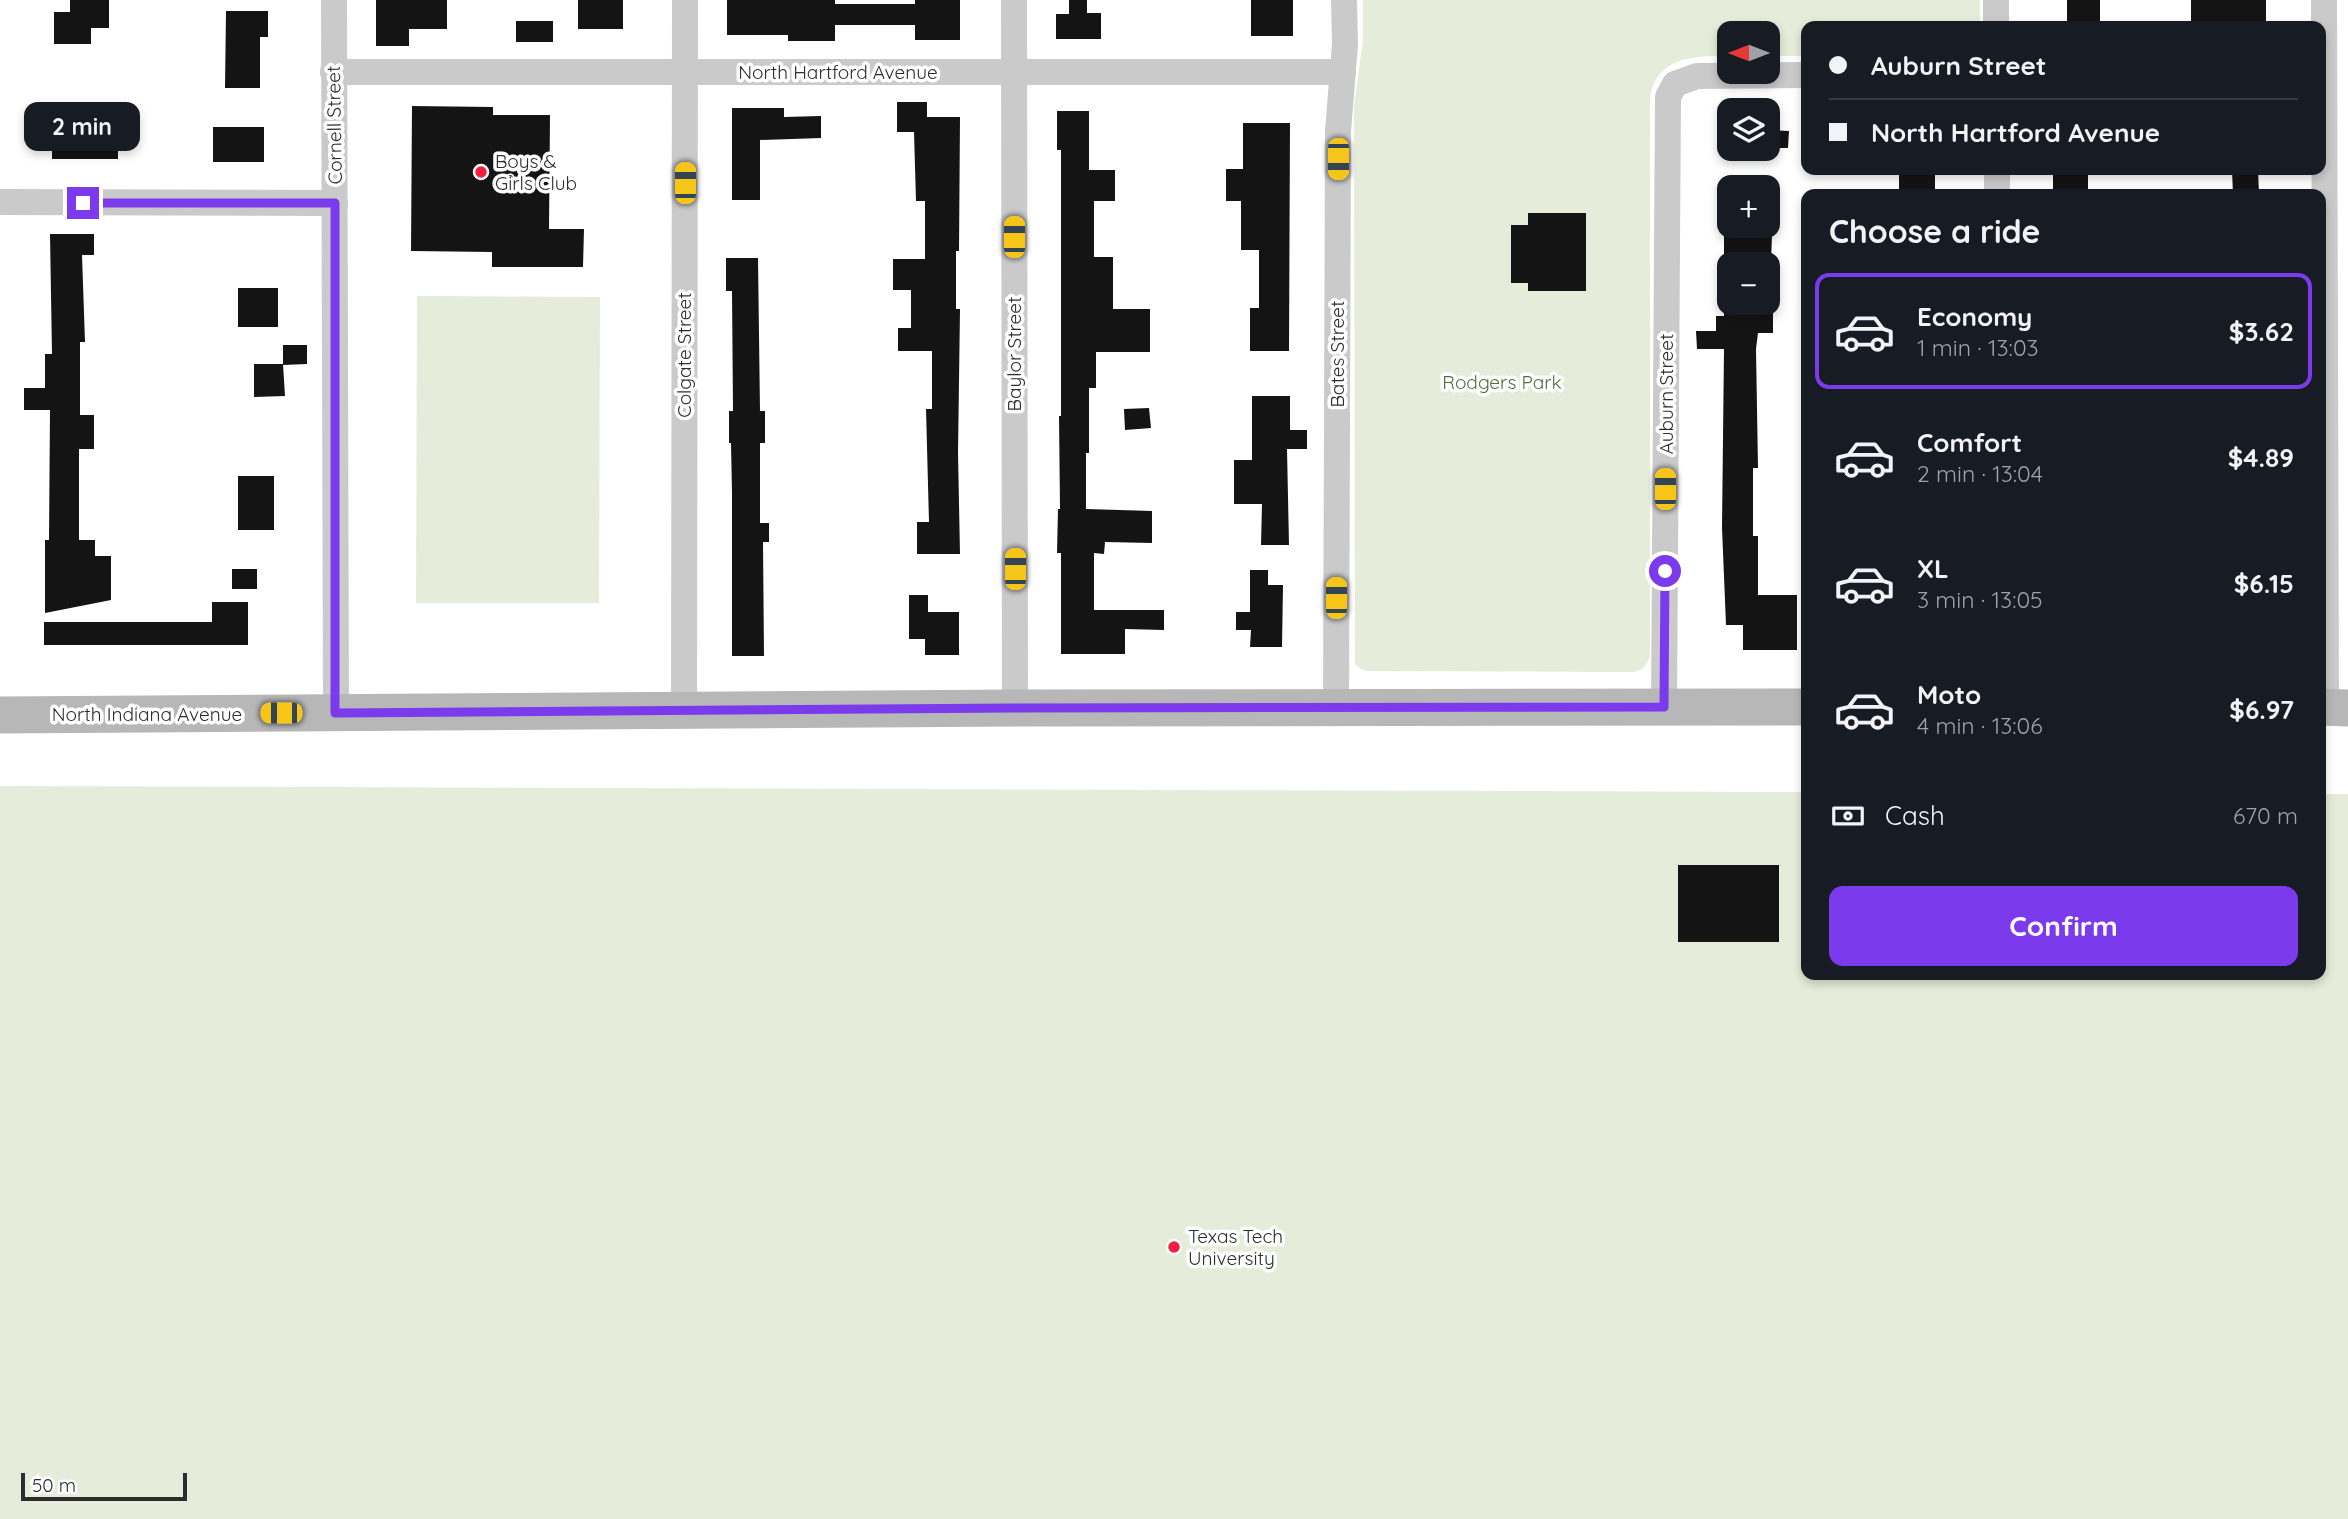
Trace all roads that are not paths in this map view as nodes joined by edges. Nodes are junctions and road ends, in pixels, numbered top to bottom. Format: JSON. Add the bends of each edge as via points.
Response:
{"nodes":[{"id":1,"x":334,"y":0,"type":"edge"},
{"id":2,"x":685,"y":0,"type":"edge"},
{"id":3,"x":1014,"y":0,"type":"edge"},
{"id":4,"x":1345,"y":0,"type":"edge"},
{"id":5,"x":1996,"y":0,"type":"edge"},
{"id":6,"x":2324,"y":0,"type":"edge"},
{"id":7,"x":1996,"y":21,"type":"edge"},
{"id":8,"x":333,"y":72,"type":"junction"},
{"id":9,"x":685,"y":72,"type":"junction"},
{"id":10,"x":1014,"y":72,"type":"junction"},
{"id":11,"x":1342,"y":72,"type":"junction"},
{"id":12,"x":2331,"y":72,"type":"edge"},
{"id":13,"x":1801,"y":75,"type":"edge"},
{"id":14,"x":0,"y":202,"type":"edge"},
{"id":15,"x":335,"y":203,"type":"junction"},
{"id":16,"x":1664,"y":707,"type":"junction"},
{"id":17,"x":1801,"y":707,"type":"edge"},
{"id":18,"x":1015,"y":708,"type":"junction"},
{"id":19,"x":1336,"y":708,"type":"junction"},
{"id":20,"x":2332,"y":708,"type":"edge"},
{"id":21,"x":684,"y":710,"type":"junction"},
{"id":22,"x":335,"y":713,"type":"junction"},
{"id":23,"x":0,"y":715,"type":"edge"}],
"edges":[{"from":1,"to":8,"type":"street","name":"Cornell Street"},
{"from":2,"to":9,"type":"street","name":"Colgate Street"},
{"from":3,"to":10,"type":"street","name":"Baylor Street"},
{"from":4,"to":11,"type":"street","name":"Bates Street"},
{"from":5,"to":7,"type":"street"},
{"from":6,"to":12,"type":"street"},
{"from":8,"to":9,"type":"street","name":"North Hartford Avenue"},
{"from":8,"to":15,"type":"street","name":"Cornell Street"},
{"from":9,"to":10,"type":"street","name":"North Hartford Avenue"},
{"from":9,"to":21,"type":"street","name":"Colgate Street"},
{"from":10,"to":11,"type":"street","name":"North Hartford Avenue"},
{"from":10,"to":18,"type":"street","name":"Baylor Street"},
{"from":11,"to":19,"type":"street","name":"Bates Street"},
{"from":12,"to":20,"type":"street"},
{"from":13,"to":16,"type":"street","name":"Auburn Street","via":[[1697,76],[1675,83],[1668,97]]},
{"from":14,"to":15,"type":"street"},
{"from":15,"to":22,"type":"street","name":"Cornell Street"},
{"from":16,"to":17,"type":"main road","name":"North Indiana Avenue"},
{"from":16,"to":19,"type":"main road","name":"North Indiana Avenue"},
{"from":18,"to":19,"type":"main road","name":"North Indiana Avenue"},
{"from":18,"to":21,"type":"main road","name":"North Indiana Avenue"},
{"from":21,"to":22,"type":"main road","name":"North Indiana Avenue"},
{"from":22,"to":23,"type":"main road","name":"North Indiana Avenue"}]}
